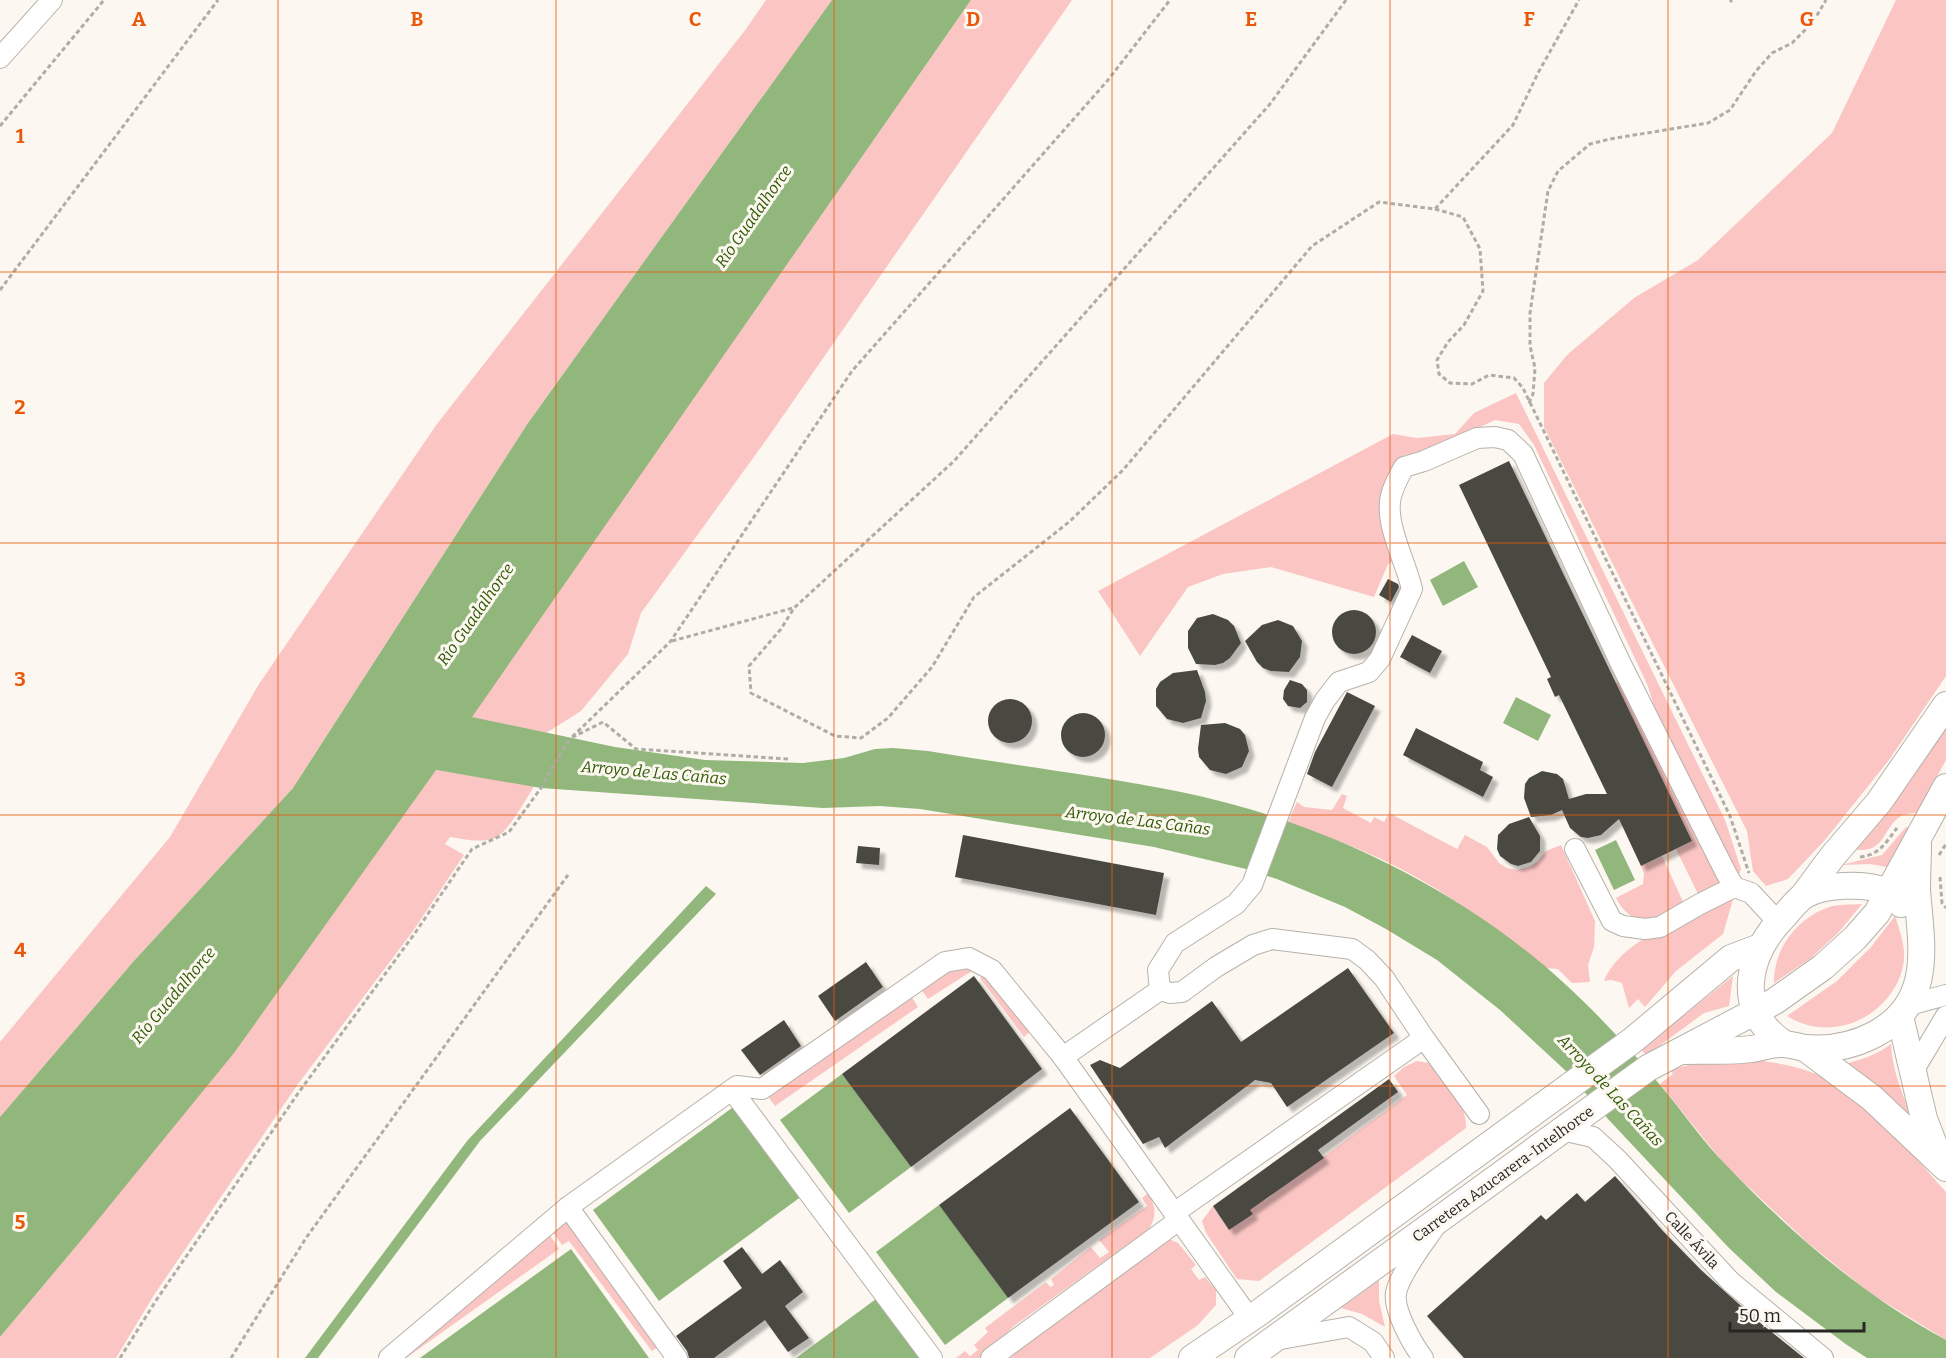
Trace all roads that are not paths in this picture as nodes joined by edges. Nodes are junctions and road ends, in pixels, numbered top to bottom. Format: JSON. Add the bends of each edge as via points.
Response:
{"nodes":[{"id":1,"x":52,"y":0,"type":"edge"},
{"id":2,"x":0,"y":58,"type":"edge"},
{"id":3,"x":1946,"y":705,"type":"edge"},
{"id":4,"x":1946,"y":786,"type":"edge"},
{"id":5,"x":1918,"y":837,"type":"junction"},
{"id":6,"x":1575,"y":849,"type":"dead end"},
{"id":7,"x":1743,"y":890,"type":"junction"},
{"id":8,"x":1889,"y":893,"type":"junction"},
{"id":9,"x":1803,"y":896,"type":"junction"},
{"id":10,"x":1778,"y":922,"type":"junction"},
{"id":11,"x":1760,"y":947,"type":"junction"},
{"id":12,"x":1921,"y":951,"type":"junction"},
{"id":13,"x":1160,"y":990,"type":"junction"},
{"id":14,"x":1946,"y":995,"type":"edge"},
{"id":15,"x":1755,"y":1010,"type":"junction"},
{"id":16,"x":1905,"y":1010,"type":"junction"},
{"id":17,"x":1946,"y":1016,"type":"edge"},
{"id":18,"x":1424,"y":1038,"type":"junction"},
{"id":19,"x":1794,"y":1046,"type":"junction"},
{"id":20,"x":1679,"y":1051,"type":"junction"},
{"id":21,"x":1063,"y":1057,"type":"junction"},
{"id":22,"x":1912,"y":1072,"type":"junction"},
{"id":23,"x":762,"y":1089,"type":"junction"},
{"id":24,"x":732,"y":1090,"type":"junction"},
{"id":25,"x":1479,"y":1114,"type":"dead end"},
{"id":26,"x":759,"y":1127,"type":"junction"},
{"id":27,"x":1561,"y":1130,"type":"junction"},
{"id":28,"x":1944,"y":1166,"type":"edge"},
{"id":29,"x":568,"y":1207,"type":"junction"},
{"id":30,"x":1177,"y":1217,"type":"junction"},
{"id":31,"x":1440,"y":1219,"type":"junction"},
{"id":32,"x":1250,"y":1319,"type":"junction"},
{"id":33,"x":1273,"y":1341,"type":"junction"},
{"id":34,"x":389,"y":1358,"type":"edge"},
{"id":35,"x":677,"y":1358,"type":"edge"},
{"id":36,"x":932,"y":1358,"type":"edge"},
{"id":37,"x":991,"y":1358,"type":"edge"},
{"id":38,"x":1192,"y":1358,"type":"edge"},
{"id":39,"x":1248,"y":1358,"type":"edge"},
{"id":40,"x":1384,"y":1358,"type":"edge"},
{"id":41,"x":1423,"y":1358,"type":"edge"},
{"id":42,"x":1823,"y":1358,"type":"edge"}],
"edges":[{"from":1,"to":2,"type":"street"},
{"from":3,"to":9,"type":"main road","via":[[1879,802]]},
{"from":4,"to":5,"type":"main road","name":"Carretera Azucarera-Intelhorce"},
{"from":5,"to":8,"type":"main road","name":"Carretera Azucarera-Intelhorce"},
{"from":5,"to":12,"type":"main road"},
{"from":6,"to":7,"type":"street","via":[[1612,921],[1623,926],[1660,927],[1700,903]]},
{"from":7,"to":10,"type":"street"},
{"from":7,"to":13,"type":"street","via":[[1620,662],[1523,454],[1508,440],[1477,438],[1404,467],[1390,503],[1392,526],[1412,589],[1380,659],[1368,672],[1339,682],[1325,700],[1315,717],[1252,885],[1236,904],[1175,943],[1158,970]]},
{"from":8,"to":9,"type":"main road","via":[[1835,886]]},
{"from":8,"to":12,"type":"main road","via":[[1903,906]]},
{"from":8,"to":15,"type":"main road","name":"Carretera Azucarera-Intelhorce","via":[[1862,930],[1823,967]]},
{"from":9,"to":10,"type":"main road"},
{"from":10,"to":11,"type":"main road"},
{"from":11,"to":15,"type":"main road","via":[[1750,992]]},
{"from":11,"to":32,"type":"main road","name":"Carretera Azucarera-Intelhorce","via":[[1731,958],[1633,1040]]},
{"from":12,"to":16,"type":"main road","via":[[1918,981]]},
{"from":13,"to":18,"type":"street","via":[[1182,992],[1253,945],[1272,939],[1352,949],[1384,978]]},
{"from":13,"to":21,"type":"street"},
{"from":14,"to":16,"type":"street"},
{"from":15,"to":19,"type":"main road","via":[[1768,1034]]},
{"from":15,"to":20,"type":"main road","name":"Carretera Azucarera-Intelhorce"},
{"from":16,"to":19,"type":"main road","via":[[1882,1031],[1863,1039],[1835,1047]]},
{"from":16,"to":22,"type":"main road"},
{"from":17,"to":22,"type":"street"},
{"from":18,"to":25,"type":"street"},
{"from":18,"to":30,"type":"street"},
{"from":19,"to":20,"type":"main road"},
{"from":19,"to":28,"type":"main road","via":[[1872,1098]]},
{"from":20,"to":27,"type":"main road","name":"Carretera Azucarera-Intelhorce","via":[[1648,1068]]},
{"from":21,"to":23,"type":"street","via":[[992,970],[969,958],[945,962]]},
{"from":21,"to":30,"type":"street"},
{"from":22,"to":28,"type":"main road","via":[[1924,1119]]},
{"from":23,"to":24,"type":"street","via":[[737,1086]]},
{"from":23,"to":26,"type":"street","via":[[757,1110]]},
{"from":24,"to":26,"type":"street"},
{"from":24,"to":29,"type":"street"},
{"from":26,"to":36,"type":"street"},
{"from":27,"to":31,"type":"main road","name":"Carretera Azucarera-Intelhorce"},
{"from":27,"to":42,"type":"street","name":"Calle Ávila","via":[[1593,1137],[1731,1282]]},
{"from":29,"to":34,"type":"street"},
{"from":29,"to":35,"type":"street"},
{"from":30,"to":32,"type":"street"},
{"from":30,"to":37,"type":"street"},
{"from":31,"to":33,"type":"main road","name":"Carretera Azucarera-Intelhorce"},
{"from":31,"to":41,"type":"street","via":[[1406,1270],[1396,1294],[1399,1315]]},
{"from":32,"to":38,"type":"main road","name":"Carretera Azucarera-Intelhorce"},
{"from":33,"to":39,"type":"main road","name":"Carretera Azucarera-Intelhorce"},
{"from":33,"to":40,"type":"street","via":[[1349,1327],[1373,1342]]}]}
